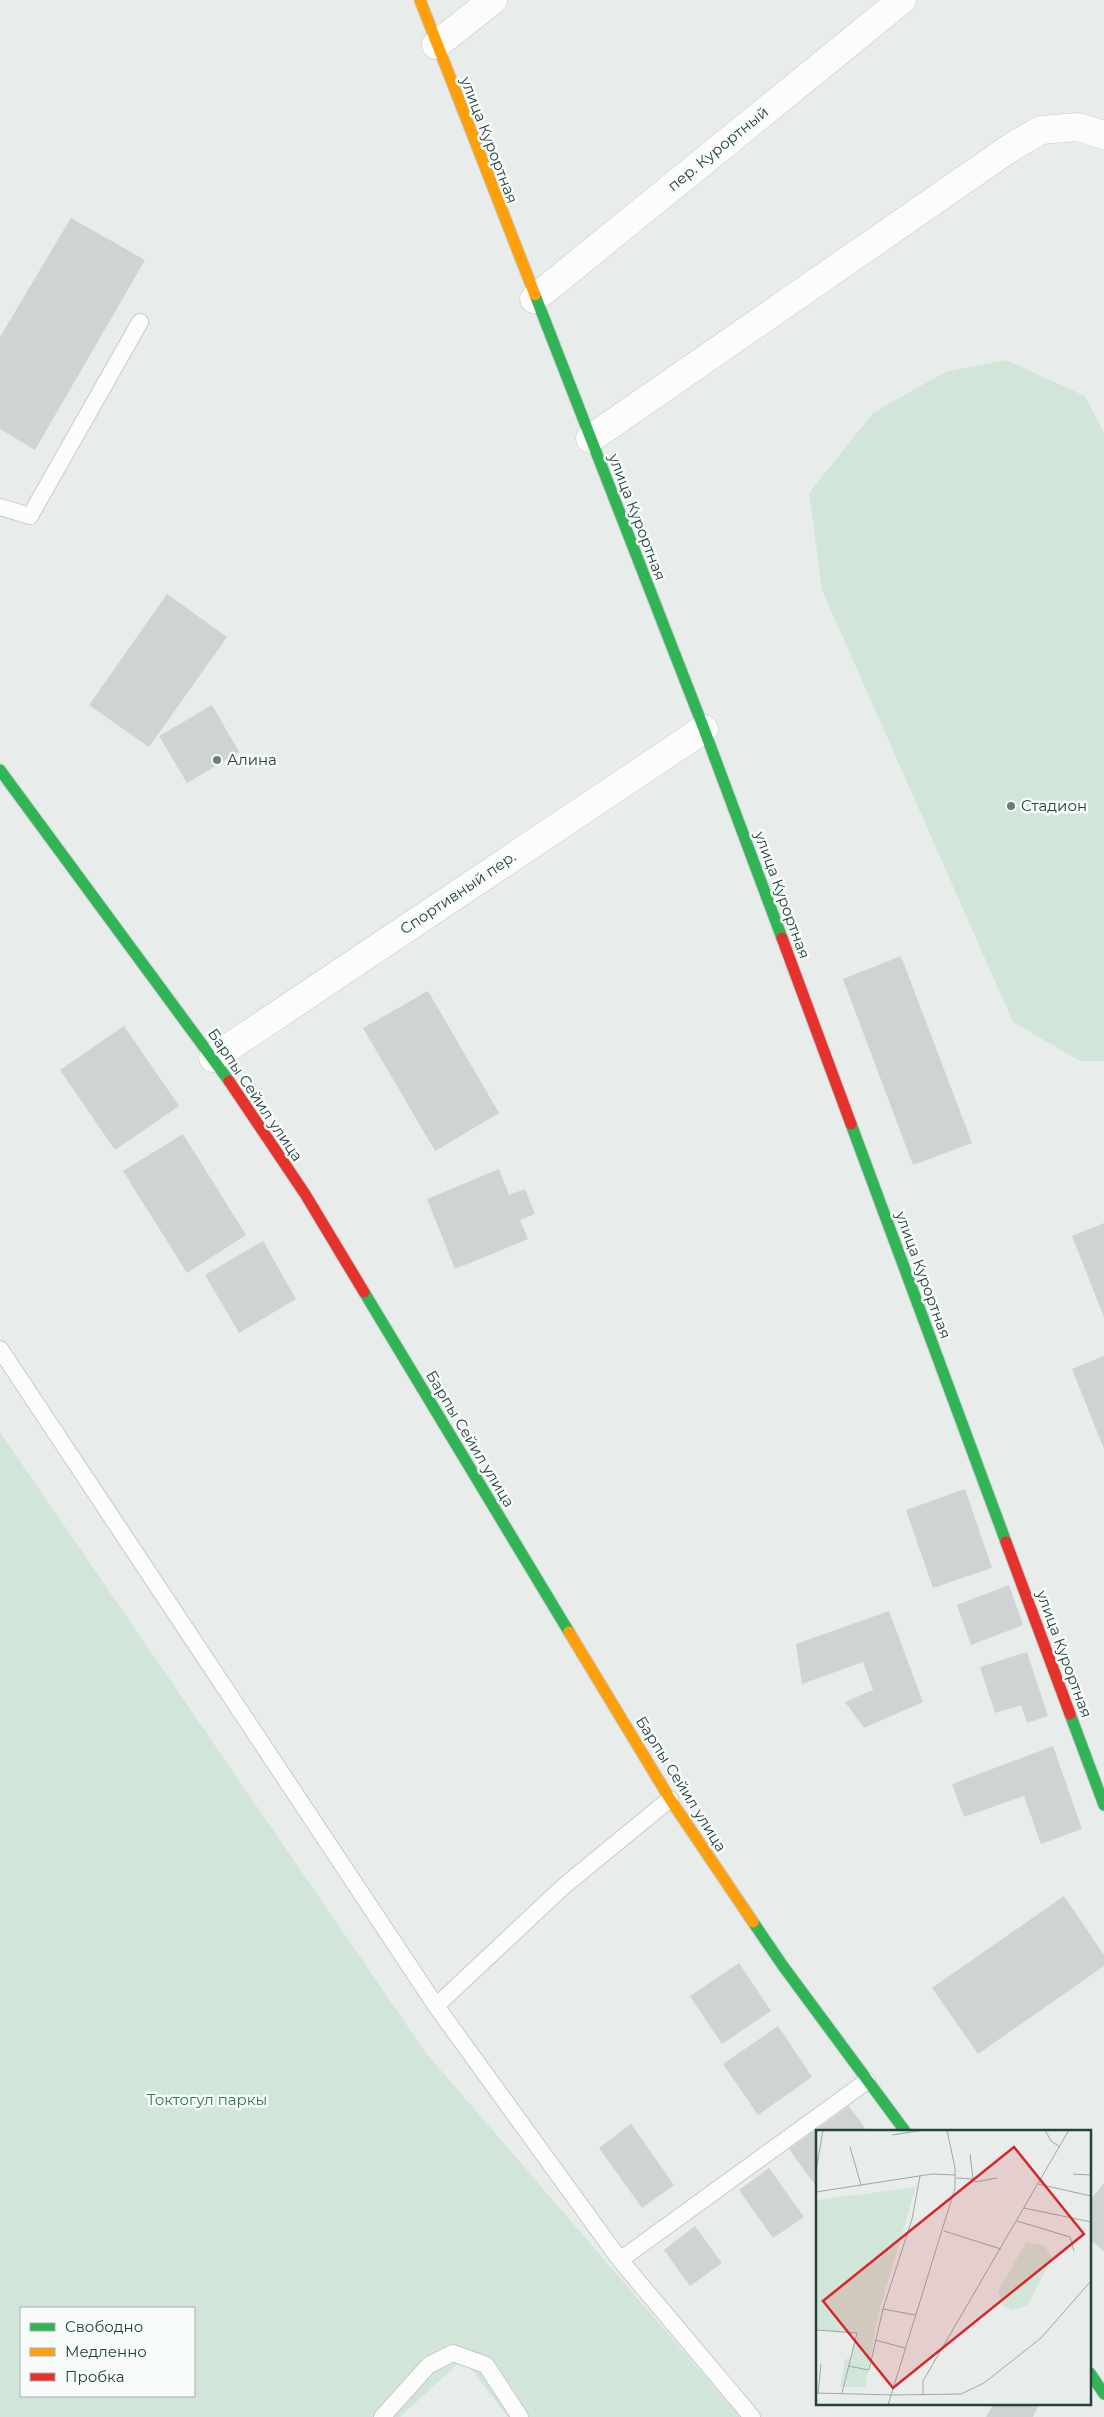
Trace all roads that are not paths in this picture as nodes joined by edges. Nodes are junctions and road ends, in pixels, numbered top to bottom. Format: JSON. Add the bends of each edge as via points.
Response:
{"nodes":[{"id":1,"x":420,"y":0,"type":"edge"},
{"id":2,"x":493,"y":0,"type":"edge"},
{"id":3,"x":902,"y":0,"type":"edge"},
{"id":4,"x":436,"y":45,"type":"junction"},
{"id":5,"x":1104,"y":135,"type":"edge"},
{"id":6,"x":534,"y":299,"type":"junction"},
{"id":7,"x":140,"y":322,"type":"dead end"},
{"id":8,"x":590,"y":439,"type":"junction"},
{"id":9,"x":0,"y":507,"type":"edge"},
{"id":10,"x":704,"y":729,"type":"junction"},
{"id":11,"x":0,"y":770,"type":"edge"},
{"id":12,"x":213,"y":1058,"type":"junction"},
{"id":13,"x":0,"y":1348,"type":"edge"},
{"id":14,"x":670,"y":1799,"type":"junction"},
{"id":15,"x":1104,"y":1805,"type":"edge"},
{"id":16,"x":436,"y":2006,"type":"junction"},
{"id":17,"x":867,"y":2081,"type":"junction"},
{"id":18,"x":904,"y":2130,"type":"edge"},
{"id":19,"x":620,"y":2260,"type":"junction"},
{"id":20,"x":1092,"y":2376,"type":"edge"},
{"id":21,"x":1104,"y":2394,"type":"edge"},
{"id":22,"x":382,"y":2417,"type":"edge"},
{"id":23,"x":520,"y":2417,"type":"edge"},
{"id":24,"x":752,"y":2417,"type":"edge"}],
"edges":[{"from":1,"to":4,"type":"street","name":"улица Курортная"},
{"from":2,"to":4,"type":"street"},
{"from":3,"to":6,"type":"street","name":"пер. Курортный"},
{"from":4,"to":6,"type":"street","name":"улица Курортная"},
{"from":5,"to":8,"type":"street","via":[[1078,127],[1041,130],[1013,146]]},
{"from":6,"to":8,"type":"street","name":"улица Курортная"},
{"from":7,"to":9,"type":"lane","via":[[30,516]]},
{"from":8,"to":10,"type":"street","name":"улица Курортная"},
{"from":10,"to":12,"type":"street","name":"Спортивный пер."},
{"from":10,"to":15,"type":"street","name":"улица Курортная"},
{"from":11,"to":12,"type":"street","name":"Барпы Сейил улица"},
{"from":12,"to":14,"type":"street","name":"Барпы Сейил улица","via":[[305,1194]]},
{"from":13,"to":16,"type":"lane"},
{"from":14,"to":16,"type":"lane","via":[[564,1886]]},
{"from":14,"to":17,"type":"street","name":"Барпы Сейил улица","via":[[783,1966]]},
{"from":16,"to":19,"type":"lane"},
{"from":17,"to":18,"type":"street","name":"Барпы Сейил улица"},
{"from":17,"to":19,"type":"lane"},
{"from":19,"to":24,"type":"lane"},
{"from":20,"to":21,"type":"street"},
{"from":22,"to":23,"type":"lane","via":[[429,2366],[453,2353],[486,2366]]}]}
